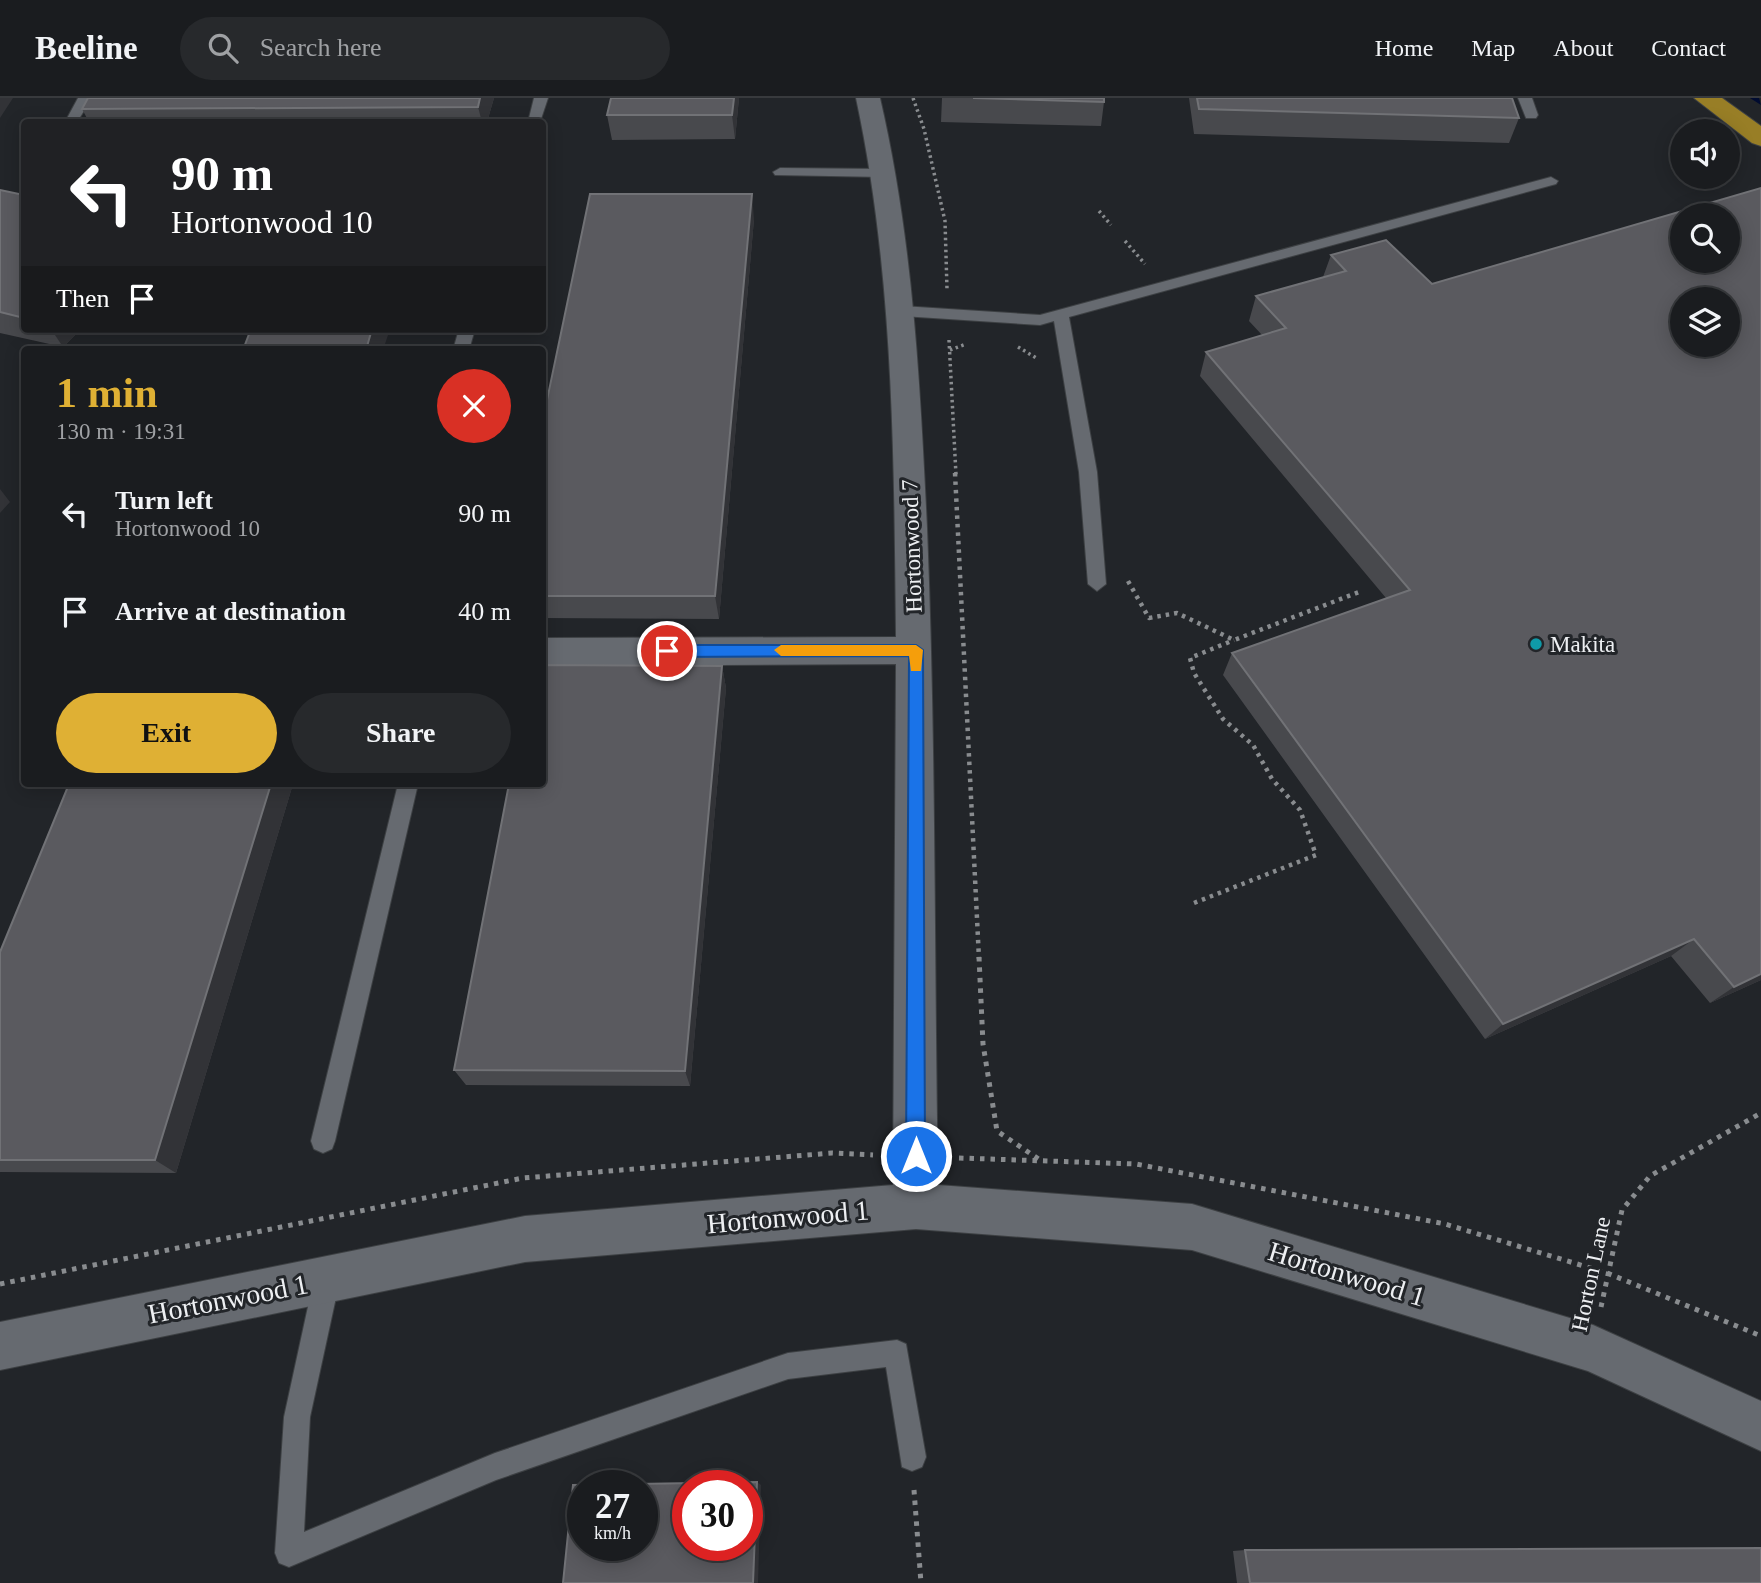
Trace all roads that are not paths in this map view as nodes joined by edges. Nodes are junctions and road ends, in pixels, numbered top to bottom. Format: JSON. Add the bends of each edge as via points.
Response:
{"nodes":[{"id":1,"x":85,"y":98,"type":"edge"},
{"id":2,"x":541,"y":98,"type":"edge"},
{"id":3,"x":868,"y":98,"type":"edge"},
{"id":4,"x":1525,"y":98,"type":"edge"},
{"id":5,"x":1706,"y":98,"type":"edge"},
{"id":6,"x":1531,"y":116,"type":"dead end"},
{"id":7,"x":73,"y":119,"type":"edge"},
{"id":8,"x":535,"y":119,"type":"edge"},
{"id":9,"x":1761,"y":138,"type":"edge"},
{"id":10,"x":780,"y":172,"type":"dead end"},
{"id":11,"x":884,"y":173,"type":"junction"},
{"id":12,"x":1551,"y":181,"type":"dead end"},
{"id":13,"x":902,"y":310,"type":"junction"},
{"id":14,"x":1061,"y":315,"type":"junction"},
{"id":15,"x":1097,"y":584,"type":"dead end"},
{"id":16,"x":916,"y":650,"type":"junction"},
{"id":17,"x":546,"y":652,"type":"edge"},
{"id":18,"x":407,"y":787,"type":"edge"},
{"id":19,"x":323,"y":1141,"type":"dead end"},
{"id":20,"x":916,"y":1206,"type":"junction"},
{"id":21,"x":327,"y":1279,"type":"junction"},
{"id":22,"x":0,"y":1346,"type":"edge"},
{"id":23,"x":1761,"y":1426,"type":"edge"},
{"id":24,"x":912,"y":1457,"type":"road end"}],
"edges":[{"from":1,"to":7,"type":"lane"},
{"from":2,"to":8,"type":"lane"},
{"from":3,"to":11,"type":"street","name":"Hortonwood 7"},
{"from":4,"to":6,"type":"lane"},
{"from":5,"to":9,"type":"highway"},
{"from":10,"to":11,"type":"lane"},
{"from":11,"to":13,"type":"street","name":"Hortonwood 7"},
{"from":12,"to":14,"type":"lane"},
{"from":13,"to":14,"type":"lane","via":[[1040,320]]},
{"from":13,"to":16,"type":"street","name":"Hortonwood 7"},
{"from":14,"to":15,"type":"lane","via":[[1088,472]]},
{"from":16,"to":17,"type":"street"},
{"from":16,"to":20,"type":"street","name":"Hortonwood 7"},
{"from":18,"to":19,"type":"lane"},
{"from":20,"to":21,"type":"street","name":"Hortonwood 1","via":[[525,1239]]},
{"from":20,"to":23,"type":"street","name":"Hortonwood 1","via":[[1192,1227],[1593,1349]]},
{"from":21,"to":22,"type":"street","name":"Hortonwood 1"},
{"from":21,"to":24,"type":"lane","via":[[297,1417],[289,1552],[495,1467],[788,1366],[897,1353]]}]}
